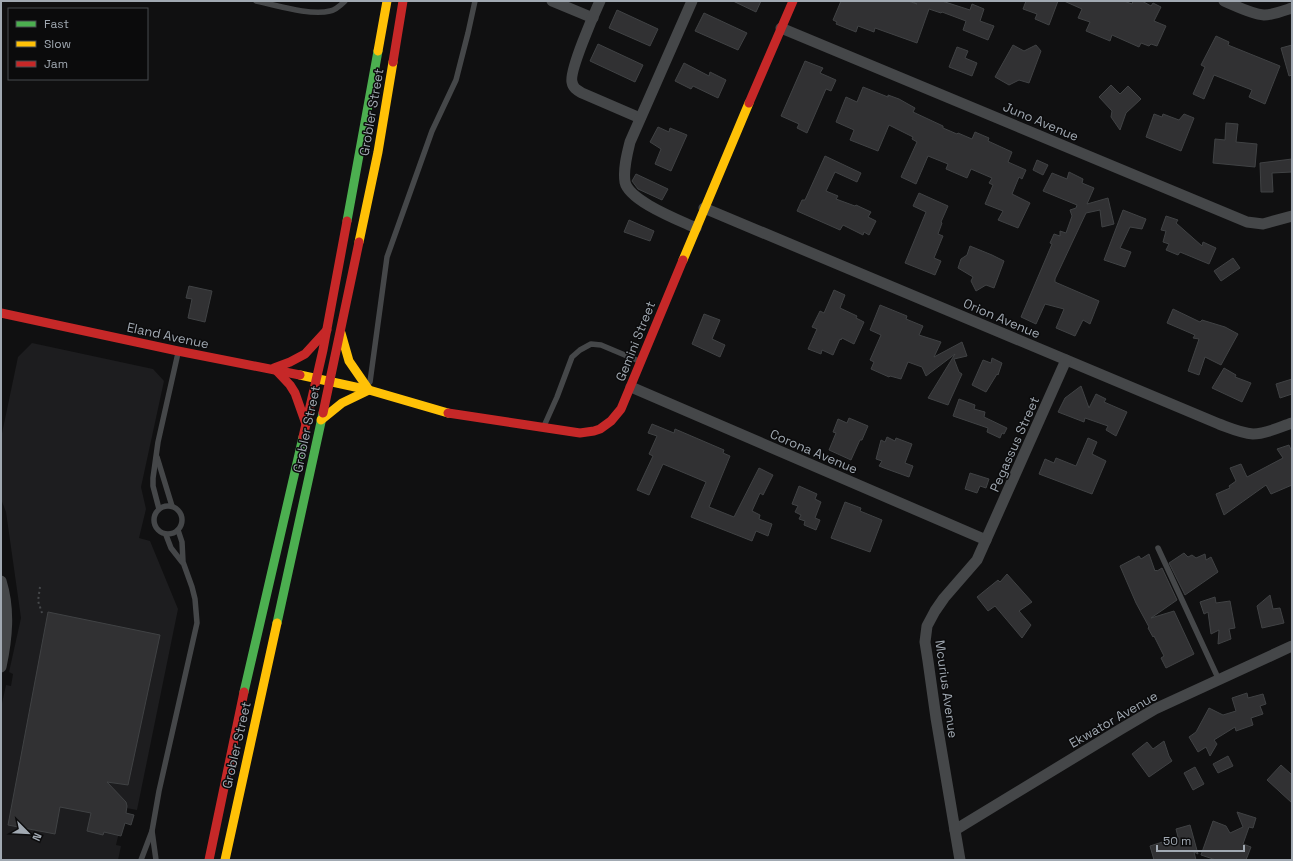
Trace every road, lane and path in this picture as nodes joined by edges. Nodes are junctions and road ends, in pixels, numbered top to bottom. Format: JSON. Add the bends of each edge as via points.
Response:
{"nodes":[{"id":1,"x":256,"y":1,"type":"edge"},
{"id":2,"x":345,"y":1,"type":"edge"},
{"id":3,"x":387,"y":1,"type":"edge"},
{"id":4,"x":404,"y":1,"type":"edge"},
{"id":5,"x":475,"y":1,"type":"edge"},
{"id":6,"x":552,"y":1,"type":"edge"},
{"id":7,"x":600,"y":1,"type":"edge"},
{"id":8,"x":692,"y":1,"type":"edge"},
{"id":9,"x":793,"y":1,"type":"edge"},
{"id":10,"x":1224,"y":1,"type":"edge"},
{"id":11,"x":1292,"y":8,"type":"edge"},
{"id":12,"x":593,"y":18,"type":"junction"},
{"id":13,"x":781,"y":28,"type":"junction"},
{"id":14,"x":640,"y":118,"type":"junction"},
{"id":15,"x":704,"y":208,"type":"junction"},
{"id":16,"x":1292,"y":216,"type":"edge"},
{"id":17,"x":696,"y":228,"type":"junction"},
{"id":18,"x":2,"y":316,"type":"edge"},
{"id":19,"x":327,"y":330,"type":"junction"},
{"id":20,"x":340,"y":331,"type":"junction"},
{"id":21,"x":178,"y":350,"type":"junction"},
{"id":22,"x":1066,"y":360,"type":"junction"},
{"id":23,"x":641,"y":362,"type":"junction"},
{"id":24,"x":274,"y":368,"type":"junction"},
{"id":25,"x":318,"y":378,"type":"junction"},
{"id":26,"x":330,"y":380,"type":"junction"},
{"id":27,"x":631,"y":387,"type":"junction"},
{"id":28,"x":369,"y":390,"type":"junction"},
{"id":29,"x":321,"y":420,"type":"junction"},
{"id":30,"x":1292,"y":423,"type":"edge"},
{"id":31,"x":306,"y":425,"type":"junction"},
{"id":32,"x":543,"y":428,"type":"junction"},
{"id":33,"x":156,"y":455,"type":"junction"},
{"id":34,"x":172,"y":506,"type":"junction"},
{"id":35,"x":159,"y":509,"type":"junction"},
{"id":36,"x":178,"y":530,"type":"junction"},
{"id":37,"x":166,"y":534,"type":"junction"},
{"id":38,"x":986,"y":540,"type":"junction"},
{"id":39,"x":1158,"y":548,"type":"dead end"},
{"id":40,"x":182,"y":562,"type":"junction"},
{"id":41,"x":1,"y":581,"type":"edge"},
{"id":42,"x":40,"y":587,"type":"dead end"},
{"id":43,"x":42,"y":613,"type":"dead end"},
{"id":44,"x":4,"y":623,"type":"edge"},
{"id":45,"x":1292,"y":646,"type":"edge"},
{"id":46,"x":1,"y":668,"type":"edge"},
{"id":47,"x":1219,"y":680,"type":"junction"},
{"id":48,"x":955,"y":830,"type":"junction"},
{"id":49,"x":152,"y":831,"type":"junction"},
{"id":50,"x":141,"y":860,"type":"edge"},
{"id":51,"x":156,"y":860,"type":"edge"},
{"id":52,"x":209,"y":860,"type":"edge"},
{"id":53,"x":225,"y":860,"type":"edge"},
{"id":54,"x":960,"y":860,"type":"edge"}],
"edges":[{"from":1,"to":2,"type":"lane","via":[[319,12],[331,11]]},
{"from":3,"to":19,"type":"main road","name":"Grobler Street"},
{"from":4,"to":20,"type":"main road","name":"Grobler Street","via":[[378,152]]},
{"from":5,"to":28,"type":"lane","via":[[456,80],[432,131],[388,257]]},
{"from":6,"to":12,"type":"street"},
{"from":7,"to":12,"type":"street"},
{"from":8,"to":14,"type":"street"},
{"from":9,"to":13,"type":"main road","name":"Gemini Street"},
{"from":10,"to":11,"type":"street","via":[[1263,15]]},
{"from":12,"to":14,"type":"street","via":[[571,76],[572,83],[575,89],[582,93]]},
{"from":13,"to":15,"type":"main road","name":"Gemini Street"},
{"from":13,"to":16,"type":"street","name":"Juno Avenue","via":[[1247,222],[1263,224]]},
{"from":14,"to":17,"type":"street","via":[[627,155],[625,182],[628,188],[642,202]]},
{"from":15,"to":17,"type":"main road","name":"Gemini Street"},
{"from":15,"to":22,"type":"street","name":"Orion Avenue"},
{"from":17,"to":23,"type":"main road","name":"Gemini Street"},
{"from":18,"to":21,"type":"main road","name":"Eland Avenue"},
{"from":19,"to":24,"type":"main road","via":[[305,354]]},
{"from":19,"to":25,"type":"main road","name":"Grobler Street"},
{"from":20,"to":26,"type":"main road","name":"Grobler Street"},
{"from":20,"to":28,"type":"main road","via":[[349,361]]},
{"from":21,"to":24,"type":"main road","name":"Eland Avenue"},
{"from":21,"to":33,"type":"lane"},
{"from":22,"to":30,"type":"street","name":"Orion Avenue","via":[[1241,432],[1262,433]]},
{"from":22,"to":38,"type":"street","name":"Pegassus Street"},
{"from":23,"to":27,"type":"main road","name":"Gemini Street"},
{"from":23,"to":32,"type":"lane","via":[[601,345],[590,344],[580,350],[572,357]]},
{"from":24,"to":25,"type":"main road","name":"Eland Avenue"},
{"from":24,"to":31,"type":"main road","via":[[295,392]]},
{"from":25,"to":26,"type":"main road","name":"Eland Avenue"},
{"from":25,"to":31,"type":"main road","name":"Grobler Street"},
{"from":26,"to":28,"type":"main road","name":"Gemini Street"},
{"from":26,"to":29,"type":"main road","name":"Grobler Street"},
{"from":27,"to":32,"type":"main road","name":"Gemini Street","via":[[613,421],[594,432],[583,434]]},
{"from":27,"to":38,"type":"street","name":"Corona Avenue"},
{"from":28,"to":29,"type":"main road","via":[[342,403]]},
{"from":28,"to":32,"type":"main road","name":"Gemini Street","via":[[451,414]]},
{"from":29,"to":53,"type":"main road","name":"Grobler Street"},
{"from":31,"to":52,"type":"main road","name":"Grobler Street","via":[[245,687]]},
{"from":33,"to":34,"type":"lane"},
{"from":33,"to":35,"type":"lane","via":[[152,478]]},
{"from":34,"to":35,"type":"lane"},
{"from":34,"to":36,"type":"lane","via":[[182,516]]},
{"from":35,"to":37,"type":"lane","via":[[155,512],[153,522],[157,530]]},
{"from":36,"to":37,"type":"lane"},
{"from":36,"to":40,"type":"lane","via":[[182,542]]},
{"from":37,"to":40,"type":"lane","via":[[171,548]]},
{"from":38,"to":48,"type":"street","name":"Mcurius Avenue","via":[[977,560],[935,611],[926,632],[936,718]]},
{"from":39,"to":47,"type":"lane"},
{"from":40,"to":49,"type":"lane","via":[[193,593],[197,623]]},
{"from":41,"to":44,"type":"street","via":[[7,603]]},
{"from":42,"to":43,"type":"path","via":[[38,601]]},
{"from":44,"to":46,"type":"street","via":[[6,642]]},
{"from":45,"to":47,"type":"street","name":"Ekwator Avenue"},
{"from":47,"to":48,"type":"street","name":"Ekwator Avenue","via":[[1155,709]]},
{"from":48,"to":54,"type":"street","name":"Mcurius Avenue"},
{"from":49,"to":50,"type":"lane"},
{"from":49,"to":51,"type":"lane"}]}
